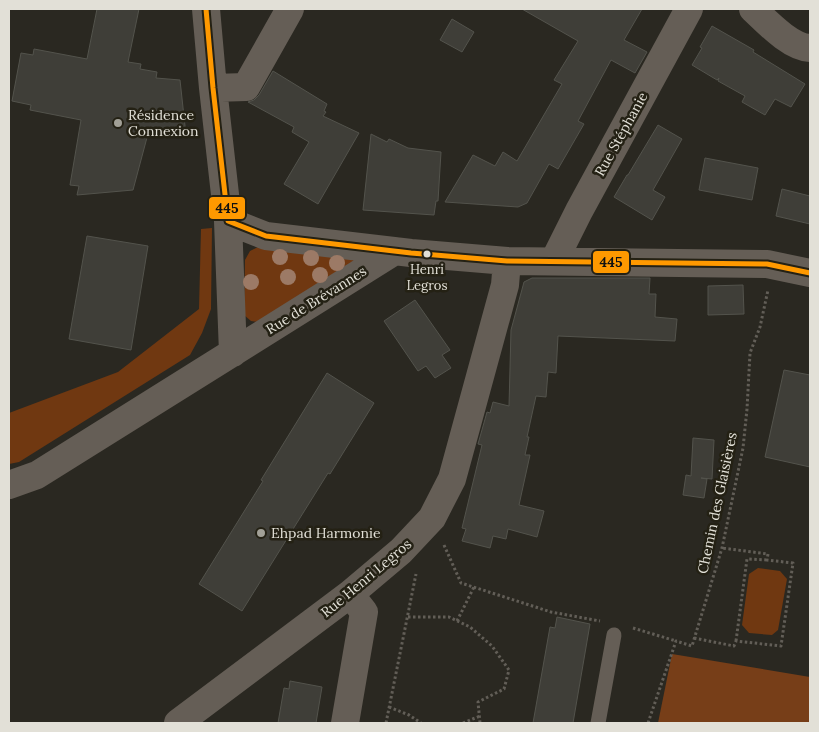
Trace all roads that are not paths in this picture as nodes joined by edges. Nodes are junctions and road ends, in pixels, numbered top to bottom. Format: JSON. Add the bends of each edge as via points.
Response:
{"nodes":[{"id":1,"x":206,"y":9,"type":"edge"},
{"id":2,"x":290,"y":9,"type":"edge"},
{"id":3,"x":689,"y":9,"type":"edge"},
{"id":4,"x":753,"y":9,"type":"edge"},
{"id":5,"x":810,"y":48,"type":"edge"},
{"id":6,"x":213,"y":88,"type":"junction"},
{"id":7,"x":228,"y":221,"type":"junction"},
{"id":8,"x":395,"y":251,"type":"junction"},
{"id":9,"x":507,"y":261,"type":"junction"},
{"id":10,"x":554,"y":261,"type":"junction"},
{"id":11,"x":810,"y":273,"type":"edge"},
{"id":12,"x":233,"y":352,"type":"junction"},
{"id":13,"x":9,"y":485,"type":"edge"},
{"id":14,"x":350,"y":594,"type":"junction"},
{"id":15,"x":614,"y":635,"type":"dead end"},
{"id":16,"x":178,"y":723,"type":"edge"},
{"id":17,"x":345,"y":723,"type":"edge"},
{"id":18,"x":598,"y":723,"type":"edge"}],
"edges":[{"from":1,"to":6,"type":"street"},
{"from":2,"to":6,"type":"street","via":[[246,87]]},
{"from":3,"to":10,"type":"street","name":"Rue Stéphanie"},
{"from":4,"to":5,"type":"street","via":[[780,34],[804,48]]},
{"from":6,"to":7,"type":"street"},
{"from":7,"to":8,"type":"street","via":[[266,236]]},
{"from":7,"to":12,"type":"street"},
{"from":8,"to":9,"type":"street"},
{"from":8,"to":12,"type":"street","name":"Rue de Brévannes"},
{"from":9,"to":10,"type":"street"},
{"from":9,"to":14,"type":"street","name":"Rue Henri Legros","via":[[505,285],[452,478],[432,518],[401,551]]},
{"from":10,"to":11,"type":"street","via":[[767,264]]},
{"from":12,"to":13,"type":"street","name":"Rue de Brévannes","via":[[37,475]]},
{"from":14,"to":16,"type":"street","name":"Rue Henri Legros"},
{"from":14,"to":17,"type":"street","via":[[364,612]]},
{"from":15,"to":18,"type":"lane"}]}
